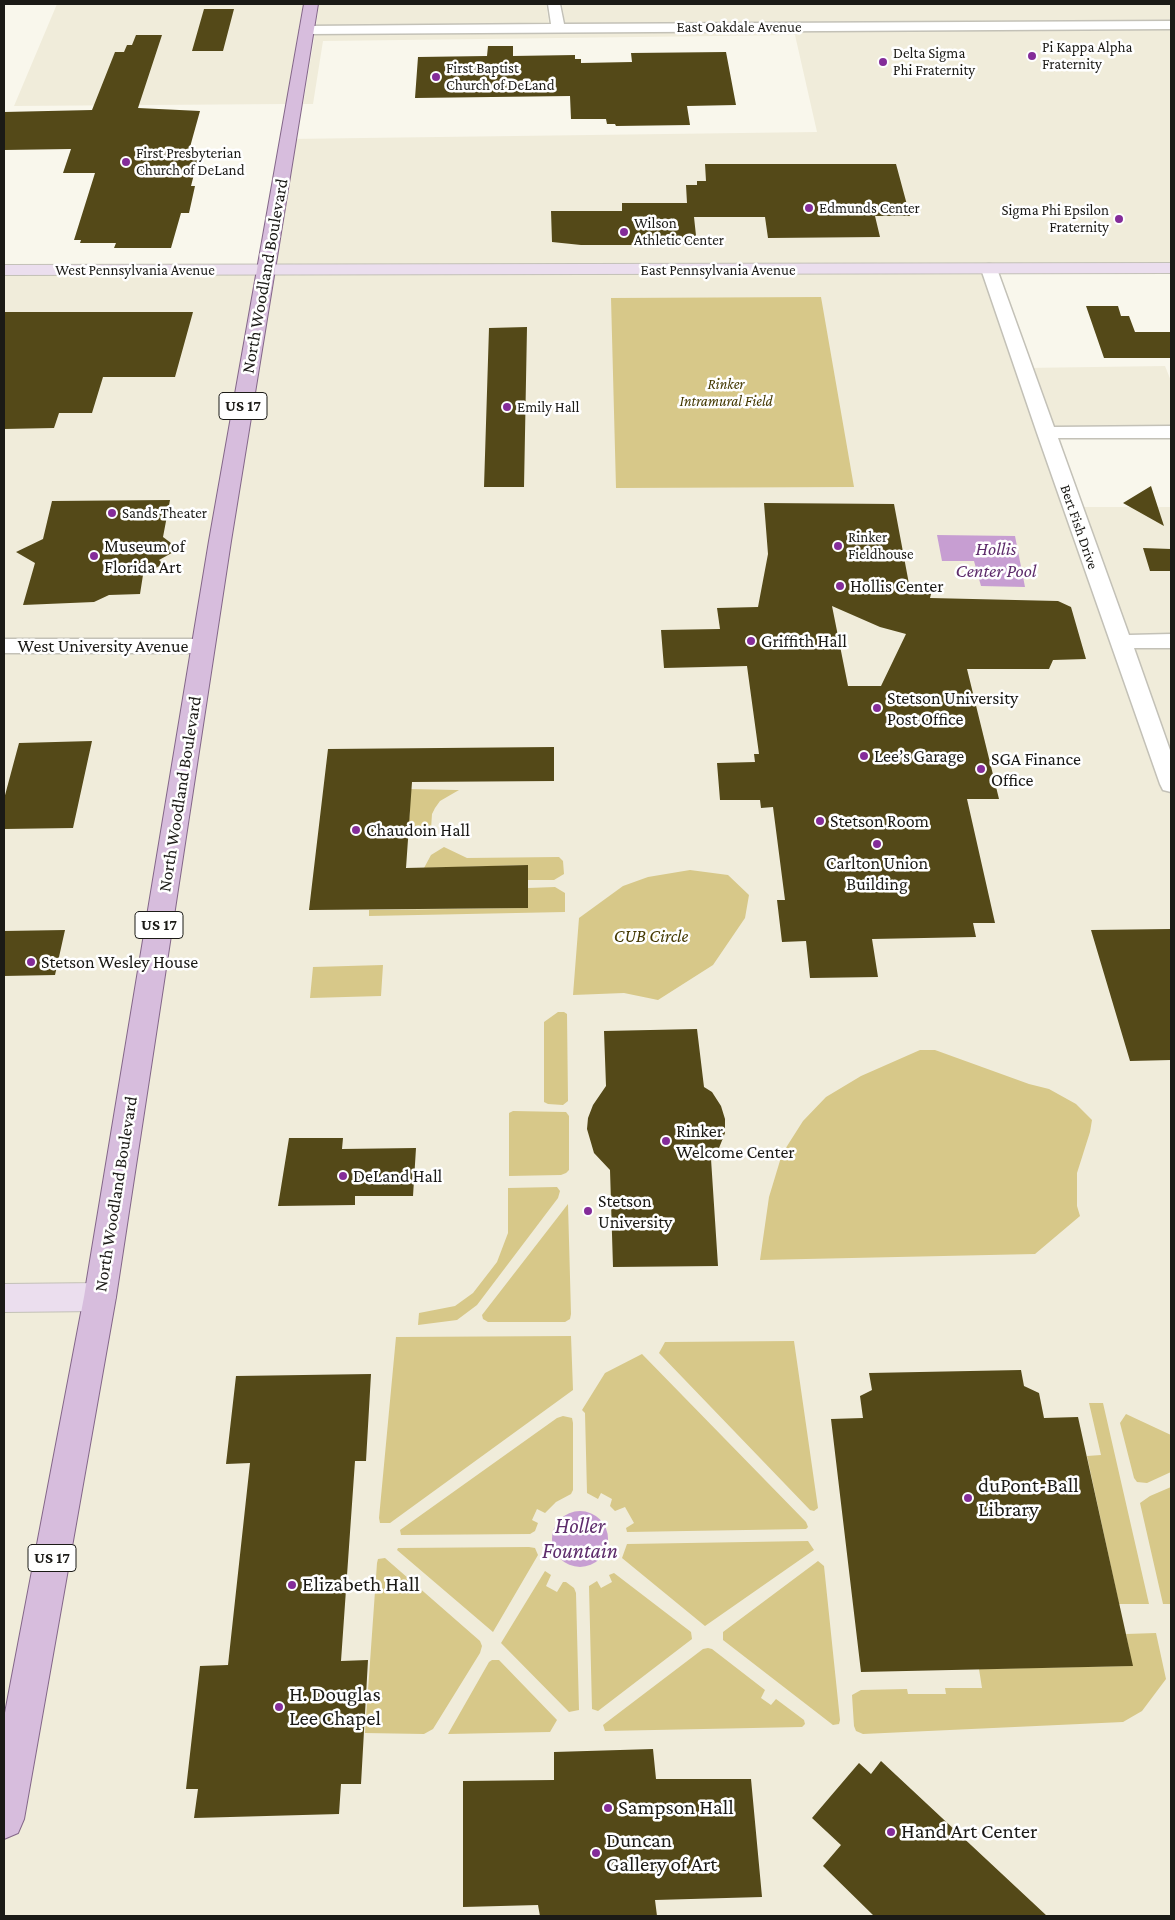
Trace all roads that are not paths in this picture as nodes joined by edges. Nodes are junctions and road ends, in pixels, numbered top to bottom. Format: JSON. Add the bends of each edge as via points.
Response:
{"nodes":[{"id":1,"x":311,"y":4,"type":"edge"},
{"id":2,"x":554,"y":4,"type":"edge"},
{"id":3,"x":1171,"y":25,"type":"edge"},
{"id":4,"x":558,"y":28,"type":"junction"},
{"id":5,"x":307,"y":30,"type":"junction"},
{"id":6,"x":1171,"y":268,"type":"edge"},
{"id":7,"x":989,"y":269,"type":"junction"},
{"id":8,"x":4,"y":270,"type":"edge"},
{"id":9,"x":266,"y":270,"type":"junction"},
{"id":10,"x":1171,"y":432,"type":"edge"},
{"id":11,"x":1046,"y":433,"type":"junction"},
{"id":12,"x":1171,"y":641,"type":"edge"},
{"id":13,"x":1120,"y":642,"type":"junction"},
{"id":14,"x":4,"y":646,"type":"edge"},
{"id":15,"x":203,"y":646,"type":"junction"},
{"id":16,"x":1171,"y":784,"type":"edge"},
{"id":17,"x":100,"y":1297,"type":"junction"},
{"id":18,"x":4,"y":1298,"type":"edge"},
{"id":19,"x":4,"y":1819,"type":"edge"}],
"edges":[{"from":1,"to":5,"type":"main road","name":"North Woodland Boulevard","number":"US 17"},
{"from":2,"to":4,"type":"street"},
{"from":3,"to":4,"type":"street","name":"East Oakdale Avenue"},
{"from":4,"to":5,"type":"street","name":"East Oakdale Avenue"},
{"from":5,"to":9,"type":"main road","name":"North Woodland Boulevard","number":"US 17"},
{"from":6,"to":7,"type":"street","name":"East Pennsylvania Avenue"},
{"from":7,"to":9,"type":"street","name":"East Pennsylvania Avenue"},
{"from":7,"to":11,"type":"street","name":"Bert Fish Drive"},
{"from":8,"to":9,"type":"street","name":"West Pennsylvania Avenue"},
{"from":9,"to":15,"type":"main road","name":"North Woodland Boulevard","number":"US 17"},
{"from":10,"to":11,"type":"street"},
{"from":11,"to":13,"type":"street","name":"Bert Fish Drive"},
{"from":12,"to":13,"type":"street"},
{"from":13,"to":16,"type":"street","name":"Bert Fish Drive"},
{"from":14,"to":15,"type":"street","name":"West University Avenue"},
{"from":15,"to":17,"type":"main road","name":"North Woodland Boulevard","number":"US 17"},
{"from":17,"to":18,"type":"street"},
{"from":17,"to":19,"type":"main road","name":"North Woodland Boulevard","number":"US 17"}]}
